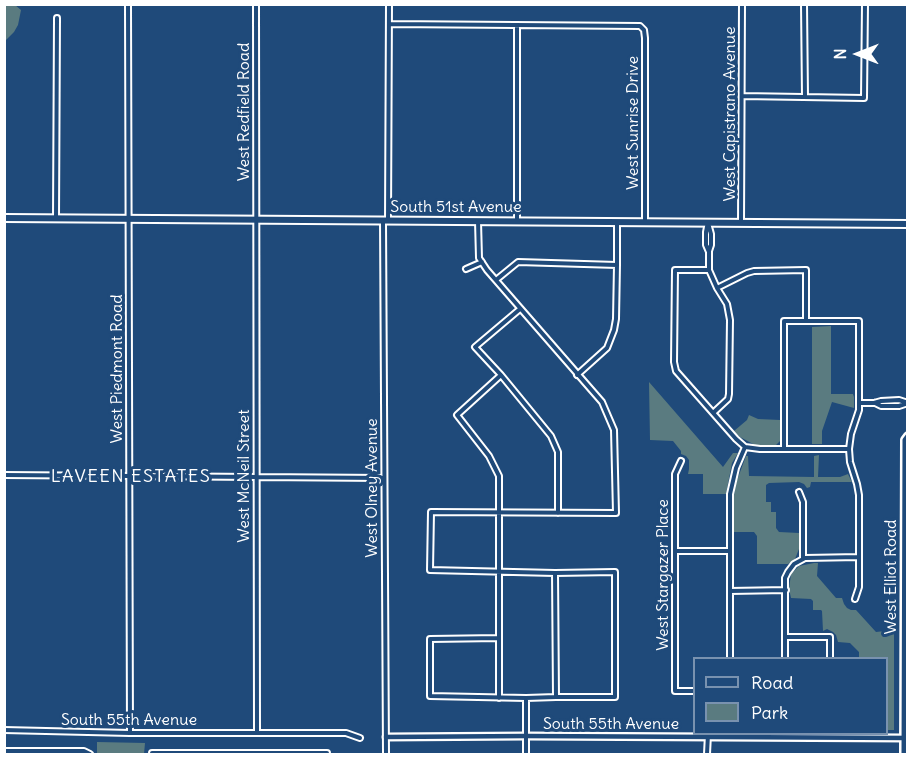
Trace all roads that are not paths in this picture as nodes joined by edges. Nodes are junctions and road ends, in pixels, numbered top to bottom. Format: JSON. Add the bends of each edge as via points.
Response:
{"nodes":[{"id":1,"x":128,"y":4,"type":"edge"},
{"id":2,"x":256,"y":4,"type":"edge"},
{"id":3,"x":388,"y":4,"type":"edge"},
{"id":4,"x":742,"y":4,"type":"edge"},
{"id":5,"x":804,"y":4,"type":"edge"},
{"id":6,"x":865,"y":4,"type":"edge"},
{"id":7,"x":57,"y":18,"type":"dead end"},
{"id":8,"x":389,"y":24,"type":"junction"},
{"id":9,"x":517,"y":25,"type":"junction"},
{"id":10,"x":742,"y":96,"type":"junction"},
{"id":11,"x":805,"y":97,"type":"junction"},
{"id":12,"x":4,"y":218,"type":"edge"},
{"id":13,"x":56,"y":219,"type":"junction"},
{"id":14,"x":129,"y":220,"type":"junction"},
{"id":15,"x":256,"y":220,"type":"junction"},
{"id":16,"x":385,"y":221,"type":"junction"},
{"id":17,"x":478,"y":221,"type":"junction"},
{"id":18,"x":517,"y":221,"type":"junction"},
{"id":19,"x":616,"y":222,"type":"junction"},
{"id":20,"x":645,"y":222,"type":"junction"},
{"id":21,"x":708,"y":222,"type":"junction"},
{"id":22,"x":741,"y":223,"type":"junction"},
{"id":23,"x":908,"y":224,"type":"edge"},
{"id":24,"x":482,"y":262,"type":"junction"},
{"id":25,"x":617,"y":265,"type":"junction"},
{"id":26,"x":466,"y":268,"type":"dead end"},
{"id":27,"x":709,"y":270,"type":"junction"},
{"id":28,"x":495,"y":280,"type":"junction"},
{"id":29,"x":717,"y":288,"type":"junction"},
{"id":30,"x":520,"y":309,"type":"junction"},
{"id":31,"x":806,"y":321,"type":"junction"},
{"id":32,"x":501,"y":375,"type":"junction"},
{"id":33,"x":577,"y":375,"type":"junction"},
{"id":34,"x":859,"y":403,"type":"junction"},
{"id":35,"x":908,"y":403,"type":"edge"},
{"id":36,"x":713,"y":413,"type":"junction"},
{"id":37,"x":908,"y":436,"type":"edge"},
{"id":38,"x":745,"y":447,"type":"junction"},
{"id":39,"x":784,"y":449,"type":"junction"},
{"id":40,"x":849,"y":449,"type":"junction"},
{"id":41,"x":681,"y":461,"type":"dead end"},
{"id":42,"x":4,"y":475,"type":"edge"},
{"id":43,"x":129,"y":476,"type":"junction"},
{"id":44,"x":255,"y":478,"type":"junction"},
{"id":45,"x":384,"y":478,"type":"junction"},
{"id":46,"x":799,"y":492,"type":"dead end"},
{"id":47,"x":499,"y":512,"type":"junction"},
{"id":48,"x":558,"y":513,"type":"junction"},
{"id":49,"x":675,"y":551,"type":"junction"},
{"id":50,"x":730,"y":551,"type":"junction"},
{"id":51,"x":859,"y":557,"type":"junction"},
{"id":52,"x":803,"y":558,"type":"junction"},
{"id":53,"x":499,"y":572,"type":"junction"},
{"id":54,"x":555,"y":573,"type":"junction"},
{"id":55,"x":786,"y":590,"type":"junction"},
{"id":56,"x":730,"y":591,"type":"junction"},
{"id":57,"x":855,"y":599,"type":"dead end"},
{"id":58,"x":906,"y":604,"type":"edge"},
{"id":59,"x":785,"y":637,"type":"junction"},
{"id":60,"x":498,"y":638,"type":"junction"},
{"id":61,"x":730,"y":657,"type":"edge"},
{"id":62,"x":785,"y":657,"type":"edge"},
{"id":63,"x":830,"y":657,"type":"edge"},
{"id":64,"x":693,"y":691,"type":"edge"},
{"id":65,"x":556,"y":697,"type":"junction"},
{"id":66,"x":499,"y":698,"type":"junction"},
{"id":67,"x":526,"y":698,"type":"junction"},
{"id":68,"x":4,"y":730,"type":"edge"},
{"id":69,"x":257,"y":732,"type":"junction"},
{"id":70,"x":130,"y":733,"type":"junction"},
{"id":71,"x":707,"y":735,"type":"edge"},
{"id":72,"x":526,"y":736,"type":"junction"},
{"id":73,"x":386,"y":737,"type":"junction"},
{"id":74,"x":360,"y":738,"type":"dead end"},
{"id":75,"x":906,"y":738,"type":"edge"},
{"id":76,"x":4,"y":751,"type":"edge"},
{"id":77,"x":31,"y":752,"type":"edge"},
{"id":78,"x":90,"y":754,"type":"edge"},
{"id":79,"x":152,"y":754,"type":"edge"},
{"id":80,"x":209,"y":754,"type":"edge"},
{"id":81,"x":268,"y":754,"type":"edge"},
{"id":82,"x":327,"y":754,"type":"edge"},
{"id":83,"x":386,"y":754,"type":"edge"},
{"id":84,"x":526,"y":754,"type":"edge"},
{"id":85,"x":707,"y":754,"type":"edge"},
{"id":86,"x":904,"y":754,"type":"edge"}],
"edges":[{"from":1,"to":14,"type":"street","name":"West Piedmont Road"},
{"from":2,"to":15,"type":"street","name":"West Redfield Road"},
{"from":3,"to":8,"type":"street","name":"West Olney Avenue"},
{"from":4,"to":10,"type":"street","name":"West Capistrano Avenue"},
{"from":5,"to":11,"type":"street"},
{"from":6,"to":11,"type":"street","via":[[864,98]]},
{"from":7,"to":13,"type":"street"},
{"from":8,"to":9,"type":"street"},
{"from":8,"to":16,"type":"street","name":"West Olney Avenue"},
{"from":9,"to":18,"type":"street"},
{"from":9,"to":20,"type":"street","name":"West Sunrise Drive","via":[[640,26],[644,30]]},
{"from":10,"to":11,"type":"street"},
{"from":10,"to":22,"type":"street","name":"West Capistrano Avenue"},
{"from":12,"to":13,"type":"main road","name":"South 51st Avenue"},
{"from":13,"to":14,"type":"main road","name":"South 51st Avenue"},
{"from":14,"to":15,"type":"main road","name":"South 51st Avenue"},
{"from":14,"to":43,"type":"street","name":"West Piedmont Road"},
{"from":15,"to":16,"type":"main road","name":"South 51st Avenue"},
{"from":15,"to":44,"type":"street","name":"West McNeil Street"},
{"from":16,"to":17,"type":"main road","name":"South 51st Avenue"},
{"from":16,"to":45,"type":"street","name":"West Olney Avenue"},
{"from":17,"to":18,"type":"main road","name":"South 51st Avenue"},
{"from":17,"to":24,"type":"street"},
{"from":18,"to":19,"type":"main road","name":"South 51st Avenue"},
{"from":19,"to":20,"type":"main road","name":"South 51st Avenue"},
{"from":19,"to":25,"type":"street"},
{"from":20,"to":21,"type":"main road","name":"South 51st Avenue"},
{"from":21,"to":22,"type":"main road","name":"South 51st Avenue"},
{"from":21,"to":27,"type":"street"},
{"from":22,"to":23,"type":"main road","name":"South 51st Avenue"},
{"from":24,"to":26,"type":"street"},
{"from":24,"to":28,"type":"street"},
{"from":25,"to":28,"type":"street","via":[[518,262]]},
{"from":25,"to":33,"type":"street","via":[[616,319],[608,348]]},
{"from":27,"to":29,"type":"street"},
{"from":27,"to":36,"type":"street","via":[[675,270],[674,362],[676,371]]},
{"from":28,"to":30,"type":"street"},
{"from":29,"to":31,"type":"street","via":[[754,271],[806,270]]},
{"from":29,"to":36,"type":"street","via":[[729,312],[729,383],[728,399]]},
{"from":30,"to":32,"type":"street","via":[[476,347]]},
{"from":30,"to":33,"type":"street"},
{"from":31,"to":34,"type":"street","via":[[859,321]]},
{"from":31,"to":39,"type":"street","via":[[784,321]]},
{"from":32,"to":47,"type":"street","via":[[456,415],[489,456],[499,476]]},
{"from":32,"to":48,"type":"street","via":[[551,436],[558,452]]},
{"from":33,"to":48,"type":"street","via":[[602,402],[614,430],[616,513]]},
{"from":34,"to":35,"type":"street"},
{"from":34,"to":40,"type":"street"},
{"from":36,"to":38,"type":"street"},
{"from":37,"to":58,"type":"main road","name":"West Elliot Road"},
{"from":38,"to":39,"type":"street"},
{"from":38,"to":50,"type":"street","via":[[730,494]]},
{"from":39,"to":40,"type":"street"},
{"from":40,"to":51,"type":"street","via":[[858,484]]},
{"from":41,"to":49,"type":"street","name":"West Stargazer Place","via":[[675,474]]},
{"from":42,"to":43,"type":"street"},
{"from":43,"to":44,"type":"street"},
{"from":43,"to":70,"type":"street","name":"West Piedmont Road"},
{"from":44,"to":45,"type":"street"},
{"from":44,"to":69,"type":"street","name":"West McNeil Street"},
{"from":45,"to":73,"type":"street","name":"West Olney Avenue"},
{"from":46,"to":52,"type":"street","via":[[803,502]]},
{"from":47,"to":48,"type":"street"},
{"from":47,"to":53,"type":"street"},
{"from":47,"to":53,"type":"street","via":[[431,512],[430,570]]},
{"from":49,"to":50,"type":"street"},
{"from":49,"to":64,"type":"street","name":"West Stargazer Place","via":[[675,691]]},
{"from":50,"to":56,"type":"street"},
{"from":51,"to":52,"type":"street"},
{"from":51,"to":57,"type":"street"},
{"from":52,"to":55,"type":"street","via":[[788,572]]},
{"from":53,"to":54,"type":"street"},
{"from":53,"to":60,"type":"street"},
{"from":54,"to":65,"type":"street"},
{"from":54,"to":65,"type":"street","via":[[615,572],[615,698]]},
{"from":55,"to":56,"type":"street"},
{"from":55,"to":59,"type":"street"},
{"from":56,"to":61,"type":"street"},
{"from":58,"to":75,"type":"main road","name":"West Elliot Road"},
{"from":59,"to":62,"type":"street"},
{"from":59,"to":63,"type":"street","via":[[830,637]]},
{"from":60,"to":66,"type":"street"},
{"from":60,"to":66,"type":"street","via":[[430,639],[430,696]]},
{"from":65,"to":67,"type":"street"},
{"from":66,"to":67,"type":"street"},
{"from":67,"to":72,"type":"street"},
{"from":68,"to":70,"type":"street","name":"South 55th Avenue"},
{"from":69,"to":70,"type":"street","name":"South 55th Avenue"},
{"from":69,"to":74,"type":"street","name":"South 55th Avenue","via":[[346,733]]},
{"from":71,"to":72,"type":"street","name":"South 55th Avenue"},
{"from":71,"to":75,"type":"street","name":"South 55th Avenue"},
{"from":71,"to":85,"type":"street"},
{"from":72,"to":73,"type":"street","name":"South 55th Avenue"},
{"from":72,"to":84,"type":"street"},
{"from":73,"to":83,"type":"street","name":"West Olney Avenue"},
{"from":75,"to":86,"type":"main road","name":"West Elliot Road"},
{"from":76,"to":77,"type":"street"},
{"from":77,"to":78,"type":"street","via":[[84,750]]},
{"from":79,"to":80,"type":"street"},
{"from":80,"to":81,"type":"street"},
{"from":81,"to":82,"type":"street"}]}
